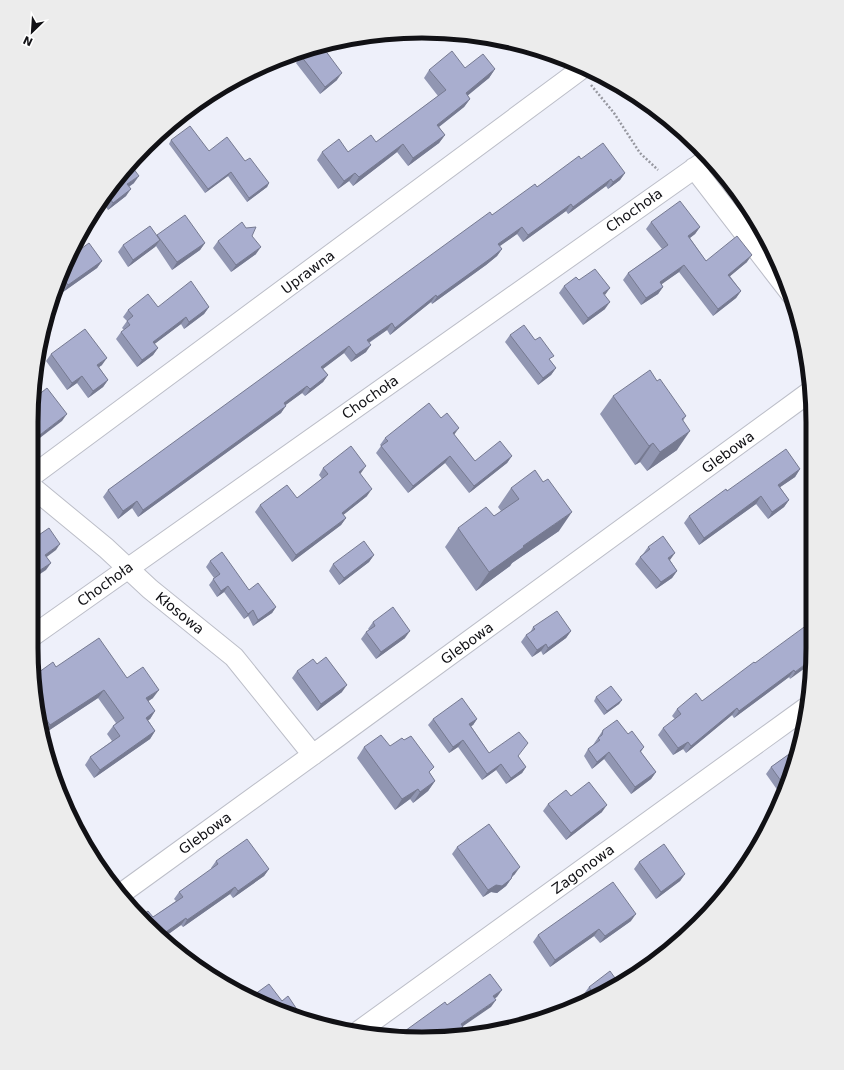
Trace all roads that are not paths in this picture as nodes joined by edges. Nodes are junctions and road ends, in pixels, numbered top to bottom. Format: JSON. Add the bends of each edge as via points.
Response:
{"nodes":[{"id":1,"x":578,"y":71,"type":"edge"},
{"id":2,"x":702,"y":163,"type":"edge"},
{"id":3,"x":774,"y":268,"type":"edge"},
{"id":4,"x":805,"y":395,"type":"edge"},
{"id":5,"x":38,"y":472,"type":"edge"},
{"id":6,"x":38,"y":492,"type":"edge"},
{"id":7,"x":128,"y":568,"type":"junction"},
{"id":8,"x":38,"y":633,"type":"edge"},
{"id":9,"x":801,"y":711,"type":"edge"},
{"id":10,"x":313,"y":756,"type":"junction"},
{"id":11,"x":125,"y":891,"type":"edge"},
{"id":12,"x":364,"y":1028,"type":"edge"}],
"edges":[{"from":1,"to":5,"type":"street","name":"Uprawna"},
{"from":2,"to":3,"type":"street"},
{"from":2,"to":7,"type":"street","name":"Chochoła"},
{"from":4,"to":10,"type":"street","name":"Glebowa"},
{"from":6,"to":7,"type":"street","name":"Kłosowa"},
{"from":7,"to":8,"type":"street","name":"Chochoła"},
{"from":7,"to":10,"type":"street","name":"Kłosowa","via":[[234,657]]},
{"from":9,"to":12,"type":"street","name":"Zagonowa"},
{"from":10,"to":11,"type":"street","name":"Glebowa"}]}
